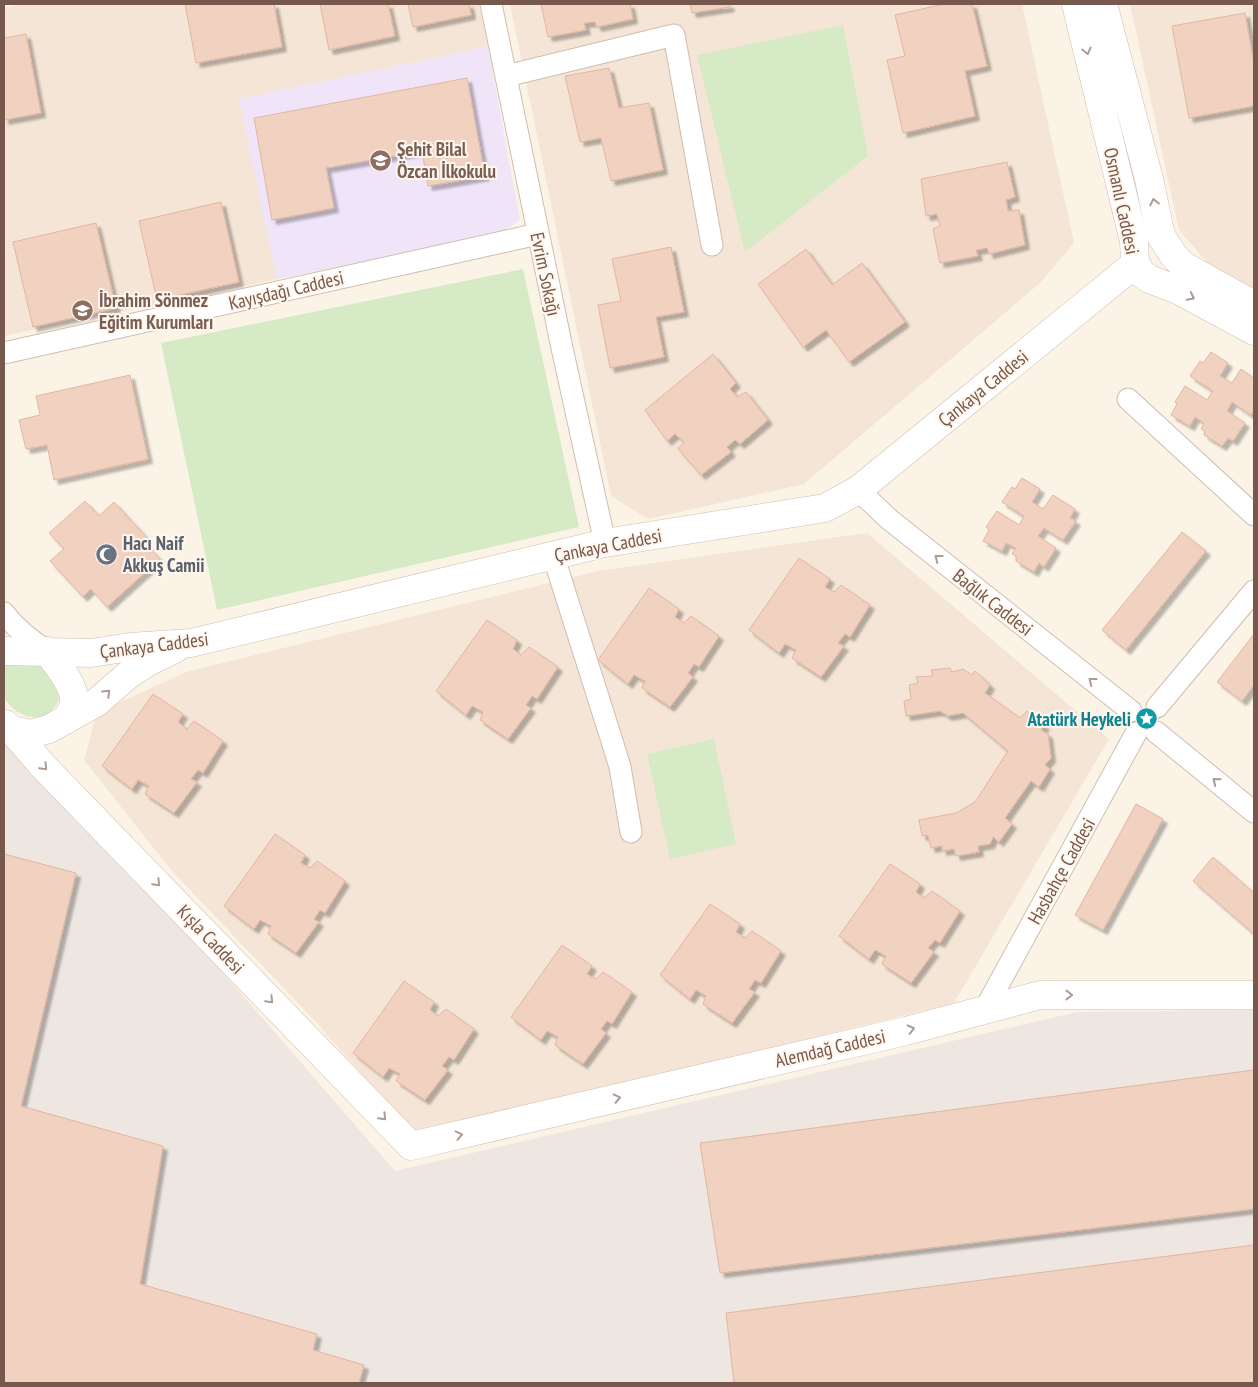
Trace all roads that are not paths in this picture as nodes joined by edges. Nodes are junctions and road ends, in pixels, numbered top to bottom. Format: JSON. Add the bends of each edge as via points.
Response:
{"nodes":[{"id":1,"x":491,"y":4,"type":"edge"},
{"id":2,"x":1076,"y":4,"type":"edge"},
{"id":3,"x":1103,"y":4,"type":"edge"},
{"id":4,"x":506,"y":76,"type":"junction"},
{"id":5,"x":538,"y":234,"type":"junction"},
{"id":6,"x":712,"y":245,"type":"dead end"},
{"id":7,"x":1170,"y":249,"type":"junction"},
{"id":8,"x":1141,"y":266,"type":"junction"},
{"id":9,"x":1254,"y":305,"type":"edge"},
{"id":10,"x":1254,"y":331,"type":"edge"},
{"id":11,"x":4,"y":353,"type":"edge"},
{"id":12,"x":1128,"y":400,"type":"dead end"},
{"id":13,"x":858,"y":490,"type":"junction"},
{"id":14,"x":1254,"y":515,"type":"edge"},
{"id":15,"x":605,"y":544,"type":"junction"},
{"id":16,"x":553,"y":556,"type":"junction"},
{"id":17,"x":1254,"y":591,"type":"edge"},
{"id":18,"x":4,"y":613,"type":"edge"},
{"id":19,"x":191,"y":643,"type":"junction"},
{"id":20,"x":4,"y":651,"type":"edge"},
{"id":21,"x":47,"y":651,"type":"junction"},
{"id":22,"x":1156,"y":707,"type":"junction"},
{"id":23,"x":1130,"y":711,"type":"junction"},
{"id":24,"x":66,"y":720,"type":"junction"},
{"id":25,"x":8,"y":726,"type":"edge"},
{"id":26,"x":1146,"y":733,"type":"junction"},
{"id":27,"x":1254,"y":812,"type":"edge"},
{"id":28,"x":631,"y":832,"type":"dead end"},
{"id":29,"x":1254,"y":995,"type":"edge"},
{"id":30,"x":985,"y":1009,"type":"junction"},
{"id":31,"x":411,"y":1146,"type":"joint"}],
"edges":[{"from":1,"to":4,"type":"street","name":"Evrim Sokağı"},
{"from":2,"to":8,"type":"main road","name":"Osmanlı Caddesi","one_way":true},
{"from":7,"to":3,"type":"main road","name":"Osmanlı Caddesi","one_way":true,"via":[[1161,236]]},
{"from":4,"to":5,"type":"street","name":"Evrim Sokağı"},
{"from":4,"to":6,"type":"street","via":[[674,35]]},
{"from":5,"to":11,"type":"street","name":"Kayışdağı Caddesi"},
{"from":5,"to":15,"type":"street","name":"Evrim Sokağı"},
{"from":7,"to":8,"type":"main road","via":[[1155,240],[1142,244],[1138,247]]},
{"from":7,"to":8,"type":"main road","via":[[1168,274],[1161,279]]},
{"from":7,"to":9,"type":"main road","via":[[1184,266]]},
{"from":8,"to":10,"type":"main road","one_way":true},
{"from":8,"to":13,"type":"main road","name":"Çankaya Caddesi"},
{"from":12,"to":14,"type":"street"},
{"from":13,"to":15,"type":"main road","name":"Çankaya Caddesi","via":[[825,508]]},
{"from":23,"to":13,"type":"street","name":"Bağlık Caddesi","one_way":true,"via":[[890,520]]},
{"from":15,"to":16,"type":"main road","name":"Çankaya Caddesi"},
{"from":16,"to":19,"type":"main road","name":"Çankaya Caddesi"},
{"from":16,"to":28,"type":"street","via":[[620,767]]},
{"from":17,"to":22,"type":"street"},
{"from":18,"to":21,"type":"street","via":[[29,640]]},
{"from":19,"to":21,"type":"main road","name":"Çankaya Caddesi","via":[[92,652]]},
{"from":24,"to":19,"type":"main road","one_way":true,"via":[[97,702],[128,674],[165,653]]},
{"from":20,"to":21,"type":"main road","name":"Çankaya Caddesi"},
{"from":21,"to":24,"type":"main road","via":[[65,674],[74,700]]},
{"from":22,"to":23,"type":"street","via":[[1143,702]]},
{"from":22,"to":26,"type":"street","via":[[1162,717],[1159,728]]},
{"from":23,"to":26,"type":"street","via":[[1130,725]]},
{"from":24,"to":25,"type":"main road","via":[[30,734]]},
{"from":25,"to":31,"type":"main road","name":"Kışla Caddesi","one_way":true},
{"from":27,"to":26,"type":"street","one_way":true},
{"from":26,"to":30,"type":"street","name":"Hasbahçe Caddesi"},
{"from":30,"to":29,"type":"main road","name":"Alemdağ Caddesi","one_way":true,"via":[[1040,995]]},
{"from":31,"to":30,"type":"main road","name":"Alemdağ Caddesi","one_way":true,"via":[[906,1031]]}]}
